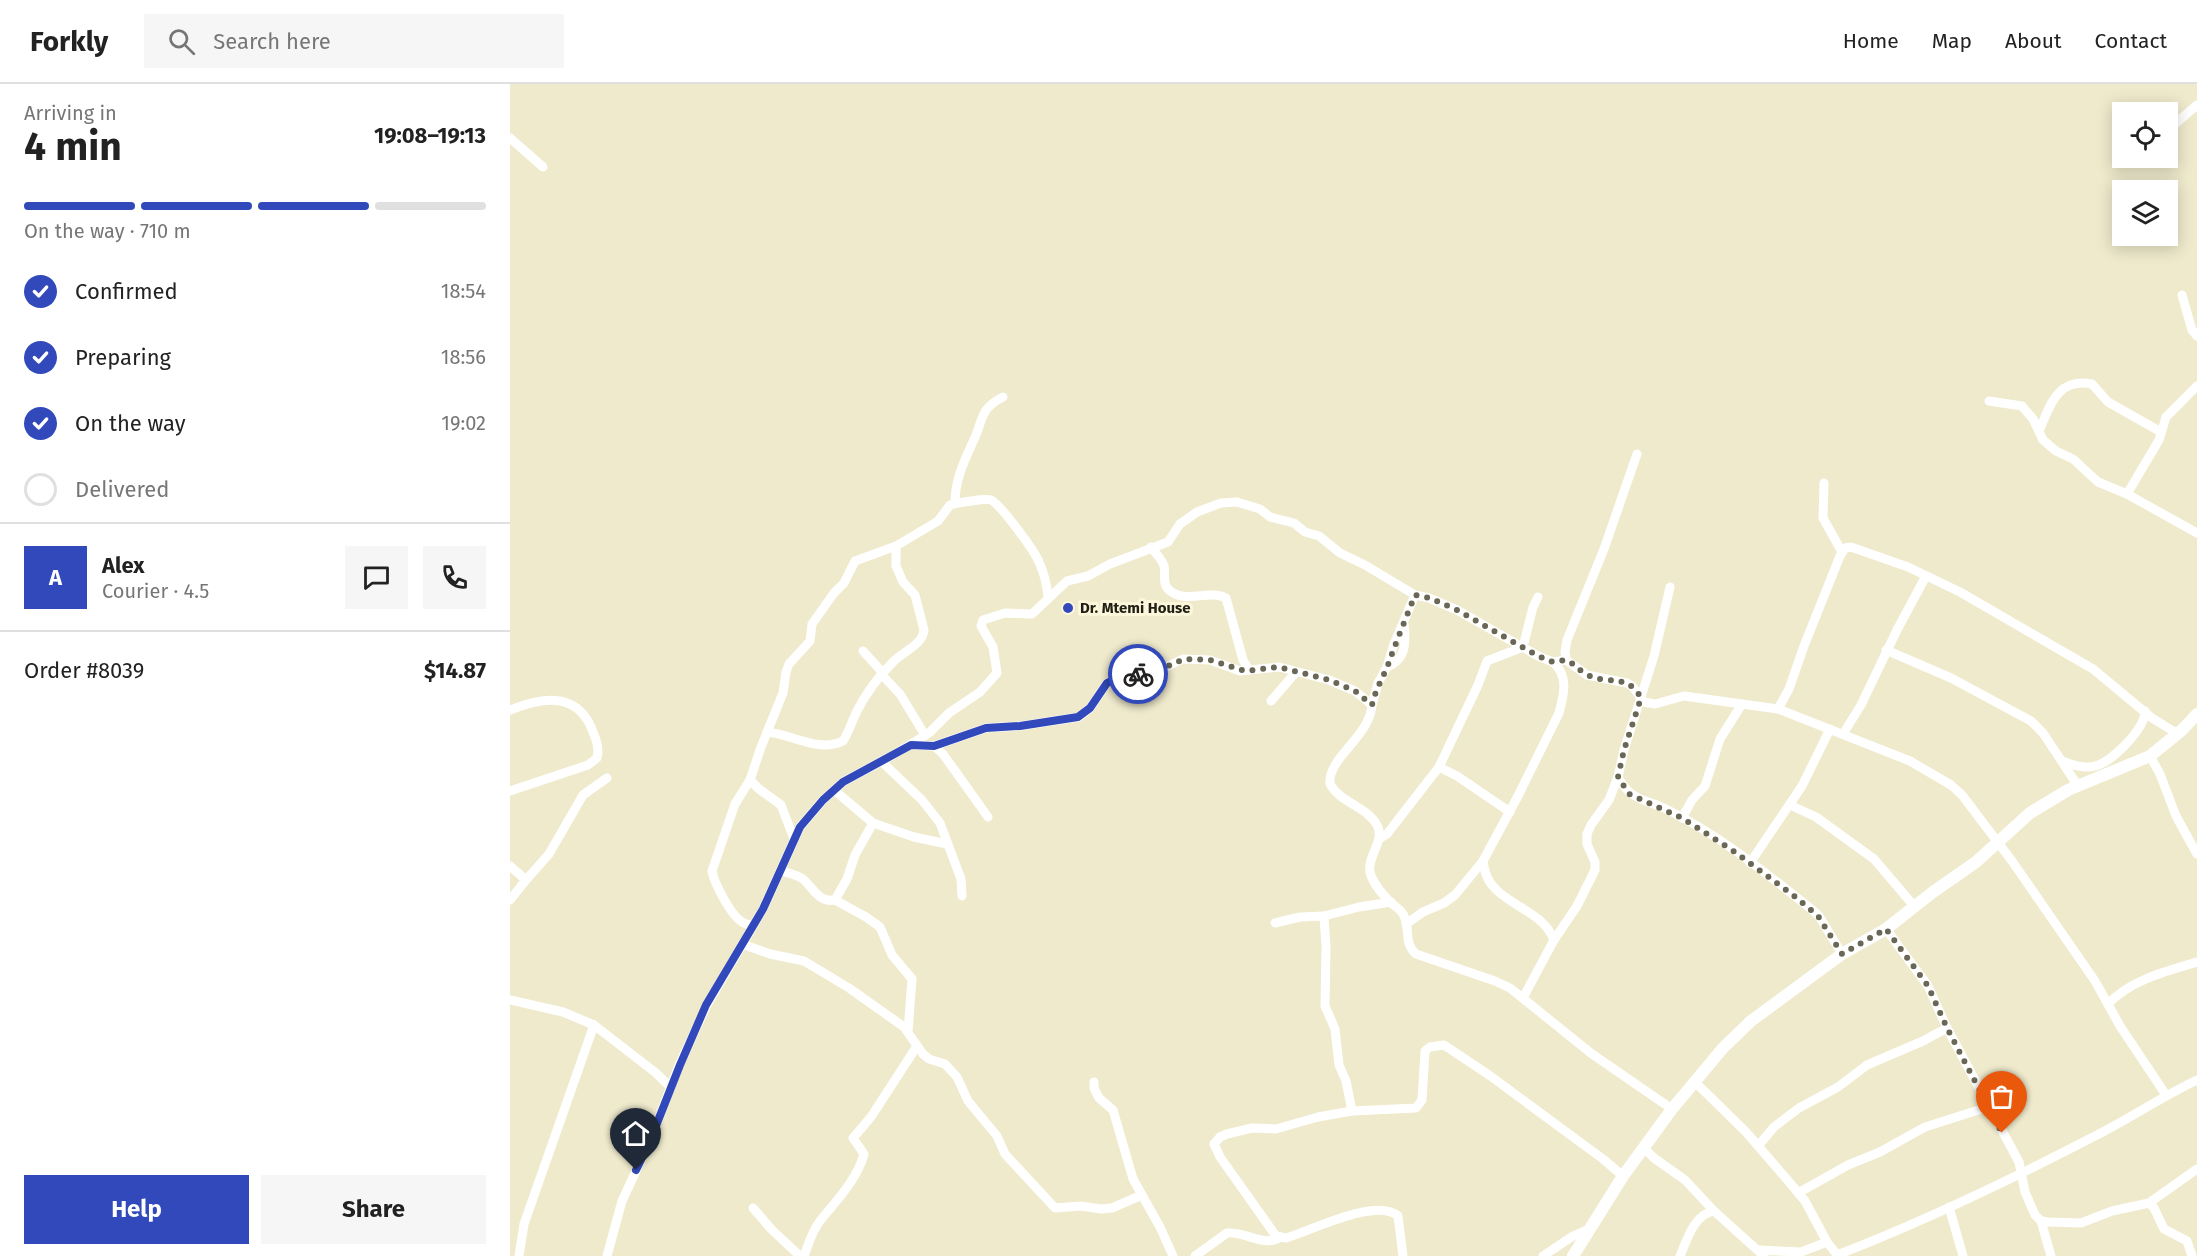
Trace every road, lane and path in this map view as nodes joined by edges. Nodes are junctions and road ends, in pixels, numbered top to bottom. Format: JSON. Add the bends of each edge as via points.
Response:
{"nodes":[{"id":1,"x":2197,"y":105,"type":"edge"},
{"id":2,"x":2178,"y":121,"type":"edge"},
{"id":3,"x":510,"y":138,"type":"edge"},
{"id":4,"x":543,"y":167,"type":"dead end"},
{"id":5,"x":2182,"y":295,"type":"dead end"},
{"id":6,"x":2197,"y":336,"type":"edge"},
{"id":7,"x":2197,"y":386,"type":"edge"},
{"id":8,"x":1003,"y":397,"type":"dead end"},
{"id":9,"x":1989,"y":401,"type":"dead end"},
{"id":10,"x":2039,"y":431,"type":"junction"},
{"id":11,"x":2161,"y":432,"type":"junction"},
{"id":12,"x":1637,"y":454,"type":"dead end"},
{"id":13,"x":1824,"y":483,"type":"dead end"},
{"id":14,"x":2127,"y":494,"type":"junction"},
{"id":15,"x":956,"y":503,"type":"junction"},
{"id":16,"x":2197,"y":532,"type":"edge"},
{"id":17,"x":896,"y":546,"type":"junction"},
{"id":18,"x":1151,"y":547,"type":"junction"},
{"id":19,"x":1842,"y":552,"type":"junction"},
{"id":20,"x":1926,"y":576,"type":"junction"},
{"id":21,"x":1670,"y":586,"type":"dead end"},
{"id":22,"x":1415,"y":595,"type":"junction"},
{"id":23,"x":1048,"y":597,"type":"junction"},
{"id":24,"x":1538,"y":597,"type":"dead end"},
{"id":25,"x":1523,"y":647,"type":"junction"},
{"id":26,"x":1886,"y":650,"type":"junction"},
{"id":27,"x":863,"y":651,"type":"dead end"},
{"id":28,"x":1566,"y":660,"type":"junction"},
{"id":29,"x":1553,"y":662,"type":"junction"},
{"id":30,"x":1249,"y":670,"type":"junction"},
{"id":31,"x":1296,"y":672,"type":"junction"},
{"id":32,"x":882,"y":674,"type":"junction"},
{"id":33,"x":1641,"y":698,"type":"junction"},
{"id":34,"x":1271,"y":701,"type":"dead end"},
{"id":35,"x":1742,"y":704,"type":"junction"},
{"id":36,"x":1372,"y":705,"type":"junction"},
{"id":37,"x":1779,"y":709,"type":"junction"},
{"id":38,"x":510,"y":710,"type":"edge"},
{"id":39,"x":2145,"y":711,"type":"junction"},
{"id":40,"x":2197,"y":714,"type":"edge"},
{"id":41,"x":1830,"y":729,"type":"junction"},
{"id":42,"x":767,"y":732,"type":"junction"},
{"id":43,"x":1843,"y":734,"type":"junction"},
{"id":44,"x":2178,"y":734,"type":"junction"},
{"id":45,"x":925,"y":735,"type":"junction"},
{"id":46,"x":911,"y":745,"type":"junction"},
{"id":47,"x":934,"y":746,"type":"junction"},
{"id":48,"x":2150,"y":756,"type":"junction"},
{"id":49,"x":881,"y":761,"type":"junction"},
{"id":50,"x":2062,"y":761,"type":"junction"},
{"id":51,"x":1439,"y":767,"type":"junction"},
{"id":52,"x":1618,"y":777,"type":"junction"},
{"id":53,"x":607,"y":778,"type":"dead end"},
{"id":54,"x":750,"y":780,"type":"junction"},
{"id":55,"x":2078,"y":786,"type":"junction"},
{"id":56,"x":834,"y":790,"type":"junction"},
{"id":57,"x":510,"y":791,"type":"edge"},
{"id":58,"x":1612,"y":793,"type":"junction"},
{"id":59,"x":1629,"y":794,"type":"junction"},
{"id":60,"x":1790,"y":805,"type":"junction"},
{"id":61,"x":1510,"y":812,"type":"junction"},
{"id":62,"x":988,"y":817,"type":"dead end"},
{"id":63,"x":1682,"y":818,"type":"junction"},
{"id":64,"x":873,"y":823,"type":"junction"},
{"id":65,"x":794,"y":839,"type":"junction"},
{"id":66,"x":1379,"y":839,"type":"junction"},
{"id":67,"x":947,"y":844,"type":"junction"},
{"id":68,"x":1998,"y":844,"type":"junction"},
{"id":69,"x":2197,"y":854,"type":"edge"},
{"id":70,"x":1483,"y":861,"type":"junction"},
{"id":71,"x":1750,"y":863,"type":"junction"},
{"id":72,"x":510,"y":866,"type":"edge"},
{"id":73,"x":781,"y":870,"type":"junction"},
{"id":74,"x":526,"y":880,"type":"junction"},
{"id":75,"x":963,"y":896,"type":"dead end"},
{"id":76,"x":510,"y":900,"type":"edge"},
{"id":77,"x":835,"y":900,"type":"junction"},
{"id":78,"x":1391,"y":902,"type":"junction"},
{"id":79,"x":1914,"y":906,"type":"junction"},
{"id":80,"x":1324,"y":916,"type":"junction"},
{"id":81,"x":1275,"y":923,"type":"dead end"},
{"id":82,"x":1406,"y":924,"type":"junction"},
{"id":83,"x":753,"y":925,"type":"junction"},
{"id":84,"x":1886,"y":929,"type":"junction"},
{"id":85,"x":1554,"y":940,"type":"junction"},
{"id":86,"x":742,"y":944,"type":"junction"},
{"id":87,"x":1842,"y":954,"type":"junction"},
{"id":88,"x":2197,"y":962,"type":"edge"},
{"id":89,"x":1523,"y":998,"type":"junction"},
{"id":90,"x":510,"y":1000,"type":"edge"},
{"id":91,"x":2108,"y":1004,"type":"junction"},
{"id":92,"x":594,"y":1025,"type":"junction"},
{"id":93,"x":1947,"y":1028,"type":"junction"},
{"id":94,"x":908,"y":1032,"type":"junction"},
{"id":95,"x":917,"y":1046,"type":"junction"},
{"id":96,"x":2197,"y":1080,"type":"edge"},
{"id":97,"x":1094,"y":1082,"type":"dead end"},
{"id":98,"x":1695,"y":1082,"type":"junction"},
{"id":99,"x":671,"y":1088,"type":"junction"},
{"id":100,"x":2166,"y":1095,"type":"junction"},
{"id":101,"x":1988,"y":1107,"type":"junction"},
{"id":102,"x":1672,"y":1109,"type":"junction"},
{"id":103,"x":1352,"y":1111,"type":"junction"},
{"id":104,"x":1758,"y":1146,"type":"junction"},
{"id":105,"x":1644,"y":1148,"type":"junction"},
{"id":106,"x":2197,"y":1169,"type":"edge"},
{"id":107,"x":2022,"y":1173,"type":"junction"},
{"id":108,"x":1623,"y":1176,"type":"junction"},
{"id":109,"x":1798,"y":1193,"type":"junction"},
{"id":110,"x":1142,"y":1195,"type":"junction"},
{"id":111,"x":2149,"y":1203,"type":"junction"},
{"id":112,"x":753,"y":1208,"type":"dead end"},
{"id":113,"x":1949,"y":1208,"type":"junction"},
{"id":114,"x":1714,"y":1211,"type":"junction"},
{"id":115,"x":2041,"y":1221,"type":"junction"},
{"id":116,"x":1588,"y":1229,"type":"junction"},
{"id":117,"x":1280,"y":1237,"type":"junction"},
{"id":118,"x":1827,"y":1242,"type":"junction"},
{"id":119,"x":1762,"y":1253,"type":"edge"},
{"id":120,"x":519,"y":1256,"type":"edge"},
{"id":121,"x":607,"y":1256,"type":"edge"},
{"id":122,"x":802,"y":1256,"type":"edge"},
{"id":123,"x":1173,"y":1256,"type":"edge"},
{"id":124,"x":1195,"y":1256,"type":"edge"},
{"id":125,"x":1403,"y":1256,"type":"edge"},
{"id":126,"x":1543,"y":1256,"type":"edge"},
{"id":127,"x":1573,"y":1256,"type":"edge"},
{"id":128,"x":1680,"y":1256,"type":"edge"},
{"id":129,"x":1838,"y":1256,"type":"edge"},
{"id":130,"x":1963,"y":1256,"type":"edge"},
{"id":131,"x":2051,"y":1256,"type":"edge"},
{"id":132,"x":2192,"y":1256,"type":"edge"}],
"edges":[{"from":1,"to":2,"type":"street"},
{"from":3,"to":4,"type":"street"},
{"from":5,"to":6,"type":"street"},
{"from":7,"to":11,"type":"street","via":[[2171,410]]},
{"from":8,"to":15,"type":"street","via":[[988,408],[981,420],[962,463],[955,489]]},
{"from":9,"to":10,"type":"street","via":[[2022,406]]},
{"from":10,"to":11,"type":"street","via":[[2053,399],[2072,384],[2080,383],[2092,384],[2108,402]]},
{"from":10,"to":14,"type":"street","via":[[2043,440],[2069,456],[2098,482]]},
{"from":11,"to":14,"type":"street"},
{"from":12,"to":28,"type":"street","via":[[1567,640]]},
{"from":13,"to":19,"type":"street","via":[[1823,518]]},
{"from":14,"to":16,"type":"street"},
{"from":15,"to":17,"type":"street","via":[[947,507],[939,521]]},
{"from":15,"to":23,"type":"street","via":[[986,498],[996,504],[1039,562]]},
{"from":17,"to":32,"type":"street","via":[[896,566],[915,595],[924,632],[920,642]]},
{"from":17,"to":42,"type":"street","via":[[855,561],[844,583],[812,624],[810,641],[789,664],[783,693]]},
{"from":18,"to":22,"type":"street","via":[[1168,542],[1180,524],[1197,512],[1237,502],[1319,536],[1340,553]]},
{"from":18,"to":23,"type":"street","via":[[1088,576],[1066,581]]},
{"from":18,"to":30,"type":"street","via":[[1163,562],[1164,583],[1173,593],[1226,598]]},
{"from":19,"to":20,"type":"street","via":[[1845,548],[1863,551]]},
{"from":19,"to":37,"type":"street"},
{"from":20,"to":26,"type":"street"},
{"from":20,"to":39,"type":"street","via":[[2084,663]]},
{"from":21,"to":33,"type":"street"},
{"from":22,"to":25,"type":"street","via":[[1444,604]]},
{"from":22,"to":36,"type":"street"},
{"from":23,"to":45,"type":"street","via":[[1032,614],[1005,613],[981,622],[993,647],[997,672],[980,692]]},
{"from":24,"to":25,"type":"street"},
{"from":25,"to":29,"type":"street"},
{"from":25,"to":51,"type":"street","via":[[1487,661]]},
{"from":26,"to":43,"type":"street"},
{"from":26,"to":50,"type":"street","via":[[1951,678],[2027,718]]},
{"from":27,"to":32,"type":"street"},
{"from":28,"to":29,"type":"street"},
{"from":28,"to":33,"type":"street","via":[[1587,675],[1627,683]]},
{"from":29,"to":61,"type":"street","via":[[1562,672],[1563,699]]},
{"from":30,"to":31,"type":"street","via":[[1279,667]]},
{"from":30,"to":47,"type":"street","via":[[1240,671],[1210,660],[1184,659],[1107,683],[1090,708],[1078,717],[986,728]]},
{"from":31,"to":34,"type":"street"},
{"from":31,"to":36,"type":"street","via":[[1355,691]]},
{"from":32,"to":42,"type":"street","via":[[862,701],[846,737],[838,744],[813,743]]},
{"from":32,"to":45,"type":"street","via":[[900,694]]},
{"from":33,"to":35,"type":"street","via":[[1650,704],[1684,696]]},
{"from":33,"to":52,"type":"street"},
{"from":35,"to":37,"type":"street"},
{"from":35,"to":63,"type":"street","via":[[1720,739],[1705,786]]},
{"from":36,"to":66,"type":"street","via":[[1365,727],[1329,777],[1333,790],[1375,822]]},
{"from":37,"to":41,"type":"street"},
{"from":38,"to":57,"type":"street","via":[[564,700],[583,712],[597,743],[598,755],[578,769]]},
{"from":39,"to":44,"type":"street"},
{"from":39,"to":50,"type":"street","via":[[2142,725],[2104,763],[2091,767]]},
{"from":40,"to":44,"type":"main road"},
{"from":41,"to":43,"type":"street"},
{"from":41,"to":60,"type":"street"},
{"from":42,"to":54,"type":"street"},
{"from":43,"to":68,"type":"street","via":[[1910,761],[1951,785]]},
{"from":44,"to":48,"type":"main road"},
{"from":45,"to":46,"type":"street"},
{"from":46,"to":47,"type":"street"},
{"from":46,"to":49,"type":"street"},
{"from":47,"to":62,"type":"street"},
{"from":48,"to":55,"type":"main road"},
{"from":48,"to":69,"type":"street"},
{"from":49,"to":56,"type":"street"},
{"from":49,"to":67,"type":"street","via":[[933,814]]},
{"from":50,"to":55,"type":"street"},
{"from":51,"to":61,"type":"street"},
{"from":51,"to":66,"type":"street"},
{"from":52,"to":58,"type":"street"},
{"from":52,"to":59,"type":"street"},
{"from":53,"to":74,"type":"street","via":[[583,795],[549,854]]},
{"from":54,"to":65,"type":"street","via":[[781,805]]},
{"from":54,"to":83,"type":"street","via":[[735,804],[712,871],[736,917]]},
{"from":55,"to":68,"type":"main road","via":[[2030,813]]},
{"from":56,"to":64,"type":"street"},
{"from":56,"to":65,"type":"street","via":[[806,818]]},
{"from":58,"to":59,"type":"street"},
{"from":58,"to":85,"type":"street","via":[[1587,834],[1595,870]]},
{"from":59,"to":63,"type":"street"},
{"from":60,"to":71,"type":"street"},
{"from":60,"to":79,"type":"street","via":[[1816,817],[1874,859]]},
{"from":61,"to":70,"type":"street"},
{"from":63,"to":71,"type":"street"},
{"from":64,"to":67,"type":"street"},
{"from":64,"to":77,"type":"street"},
{"from":65,"to":73,"type":"street"},
{"from":66,"to":78,"type":"street","via":[[1370,873]]},
{"from":67,"to":75,"type":"street","via":[[961,879]]},
{"from":68,"to":79,"type":"main road"},
{"from":68,"to":91,"type":"street"},
{"from":70,"to":82,"type":"street","via":[[1455,895]]},
{"from":70,"to":85,"type":"street","via":[[1496,888],[1546,925]]},
{"from":71,"to":87,"type":"street","via":[[1811,909]]},
{"from":72,"to":74,"type":"street"},
{"from":73,"to":77,"type":"street","via":[[801,878],[824,899]]},
{"from":73,"to":83,"type":"street"},
{"from":74,"to":76,"type":"street"},
{"from":77,"to":94,"type":"street","via":[[880,927],[892,955],[912,979]]},
{"from":78,"to":80,"type":"street"},
{"from":78,"to":82,"type":"street","via":[[1405,917]]},
{"from":79,"to":84,"type":"main road"},
{"from":80,"to":81,"type":"street"},
{"from":80,"to":103,"type":"street","via":[[1325,1006],[1335,1029]]},
{"from":82,"to":89,"type":"street","via":[[1410,948],[1416,954],[1495,981]]},
{"from":83,"to":86,"type":"street"},
{"from":84,"to":87,"type":"main road"},
{"from":84,"to":93,"type":"street","via":[[1928,986]]},
{"from":85,"to":89,"type":"street"},
{"from":86,"to":94,"type":"street","via":[[804,961],[849,988]]},
{"from":86,"to":99,"type":"street","via":[[706,1005]]},
{"from":87,"to":98,"type":"main road","via":[[1751,1021]]},
{"from":88,"to":91,"type":"street","via":[[2145,980]]},
{"from":89,"to":102,"type":"street","via":[[1592,1054]]},
{"from":90,"to":92,"type":"street","via":[[563,1012]]},
{"from":91,"to":100,"type":"street"},
{"from":92,"to":99,"type":"street"},
{"from":92,"to":120,"type":"street","via":[[524,1224]]},
{"from":93,"to":101,"type":"street"},
{"from":93,"to":104,"type":"street","via":[[1868,1065],[1798,1108]]},
{"from":94,"to":95,"type":"street"},
{"from":95,"to":110,"type":"street","via":[[925,1057],[952,1071],[973,1108],[998,1136],[1005,1154],[1055,1208],[1112,1208]]},
{"from":95,"to":122,"type":"street","via":[[872,1117],[853,1138],[864,1154],[860,1167],[817,1225]]},
{"from":96,"to":100,"type":"street"},
{"from":97,"to":110,"type":"street","via":[[1099,1098],[1113,1110],[1127,1164]]},
{"from":98,"to":102,"type":"main road"},
{"from":98,"to":104,"type":"street"},
{"from":99,"to":121,"type":"street","via":[[622,1201]]},
{"from":100,"to":107,"type":"street"},
{"from":101,"to":107,"type":"street","via":[[2016,1154]]},
{"from":101,"to":109,"type":"street","via":[[1925,1126]]},
{"from":102,"to":105,"type":"main road"},
{"from":103,"to":108,"type":"street","via":[[1416,1108],[1422,1100],[1425,1051],[1444,1045]]},
{"from":103,"to":117,"type":"street","via":[[1276,1129],[1252,1128],[1216,1140],[1220,1157],[1273,1234]]},
{"from":104,"to":109,"type":"street"},
{"from":105,"to":108,"type":"main road"},
{"from":105,"to":114,"type":"street","via":[[1685,1180]]},
{"from":106,"to":111,"type":"street"},
{"from":107,"to":113,"type":"street"},
{"from":107,"to":115,"type":"street","via":[[2031,1207]]},
{"from":108,"to":116,"type":"main road"},
{"from":109,"to":118,"type":"street"},
{"from":110,"to":123,"type":"street"},
{"from":111,"to":115,"type":"street","via":[[2081,1223]]},
{"from":111,"to":132,"type":"street","via":[[2164,1229],[2187,1241]]},
{"from":112,"to":122,"type":"street"},
{"from":113,"to":129,"type":"street"},
{"from":113,"to":130,"type":"street"},
{"from":114,"to":119,"type":"street"},
{"from":114,"to":128,"type":"street","via":[[1702,1216]]},
{"from":115,"to":131,"type":"street"},
{"from":116,"to":126,"type":"street"},
{"from":116,"to":127,"type":"main road"},
{"from":117,"to":124,"type":"street","via":[[1267,1242],[1227,1233]]},
{"from":117,"to":125,"type":"street","via":[[1353,1215],[1385,1210],[1398,1216]]},
{"from":118,"to":119,"type":"street","via":[[1801,1252]]},
{"from":118,"to":129,"type":"street"}]}
